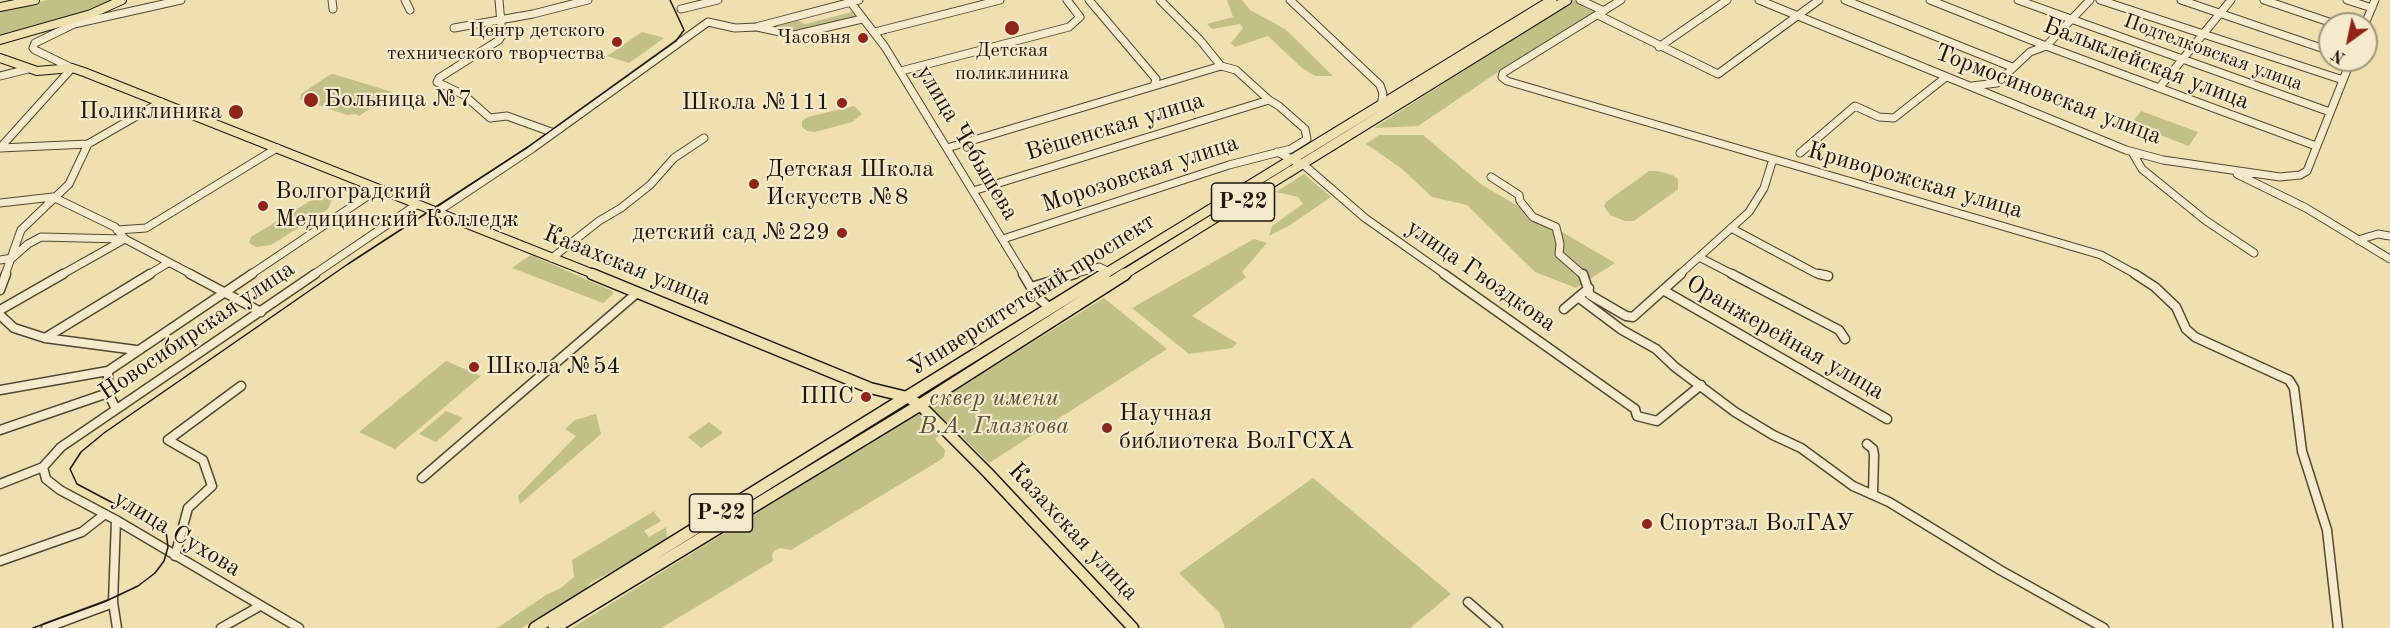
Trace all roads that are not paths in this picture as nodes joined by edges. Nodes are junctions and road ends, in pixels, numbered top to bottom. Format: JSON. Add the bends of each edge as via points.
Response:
{"nodes":[{"id":1,"x":13,"y":0,"type":"edge"},
{"id":2,"x":34,"y":0,"type":"edge"},
{"id":3,"x":122,"y":0,"type":"edge"},
{"id":4,"x":181,"y":0,"type":"edge"},
{"id":5,"x":332,"y":0,"type":"edge"},
{"id":6,"x":405,"y":0,"type":"edge"},
{"id":7,"x":499,"y":0,"type":"edge"},
{"id":8,"x":588,"y":0,"type":"edge"},
{"id":9,"x":718,"y":0,"type":"edge"},
{"id":10,"x":859,"y":0,"type":"edge"},
{"id":11,"x":1000,"y":0,"type":"edge"},
{"id":12,"x":1067,"y":0,"type":"edge"},
{"id":13,"x":1089,"y":0,"type":"edge"},
{"id":14,"x":1160,"y":0,"type":"edge"},
{"id":15,"x":1290,"y":0,"type":"edge"},
{"id":16,"x":1567,"y":0,"type":"edge"},
{"id":17,"x":1580,"y":0,"type":"edge"},
{"id":18,"x":1622,"y":0,"type":"edge"},
{"id":19,"x":1727,"y":0,"type":"edge"},
{"id":20,"x":1760,"y":0,"type":"edge"},
{"id":21,"x":1819,"y":0,"type":"edge"},
{"id":22,"x":1845,"y":0,"type":"edge"},
{"id":23,"x":1930,"y":0,"type":"edge"},
{"id":24,"x":2018,"y":0,"type":"edge"},
{"id":25,"x":2090,"y":0,"type":"edge"},
{"id":26,"x":2100,"y":0,"type":"edge"},
{"id":27,"x":2181,"y":0,"type":"edge"},
{"id":28,"x":2231,"y":0,"type":"edge"},
{"id":29,"x":2264,"y":0,"type":"edge"},
{"id":30,"x":2347,"y":0,"type":"edge"},
{"id":31,"x":2375,"y":0,"type":"edge"},
{"id":32,"x":170,"y":1,"type":"edge"},
{"id":33,"x":850,"y":1,"type":"edge"},
{"id":34,"x":1544,"y":2,"type":"edge"},
{"id":35,"x":0,"y":5,"type":"edge"},
{"id":36,"x":2372,"y":8,"type":"junction"},
{"id":37,"x":333,"y":9,"type":"dead end"},
{"id":38,"x":681,"y":9,"type":"dead end"},
{"id":39,"x":410,"y":10,"type":"dead end"},
{"id":40,"x":2370,"y":12,"type":"edge"},
{"id":41,"x":1601,"y":13,"type":"junction"},
{"id":42,"x":2220,"y":14,"type":"junction"},
{"id":43,"x":1797,"y":16,"type":"junction"},
{"id":44,"x":2318,"y":18,"type":"edge"},
{"id":45,"x":862,"y":19,"type":"junction"},
{"id":46,"x":499,"y":20,"type":"junction"},
{"id":47,"x":2072,"y":20,"type":"junction"},
{"id":48,"x":756,"y":27,"type":"junction"},
{"id":49,"x":454,"y":28,"type":"dead end"},
{"id":50,"x":875,"y":32,"type":"junction"},
{"id":51,"x":2203,"y":34,"type":"junction"},
{"id":52,"x":0,"y":40,"type":"edge"},
{"id":53,"x":2046,"y":46,"type":"junction"},
{"id":54,"x":1659,"y":47,"type":"junction"},
{"id":55,"x":2318,"y":47,"type":"edge"},
{"id":56,"x":0,"y":58,"type":"edge"},
{"id":57,"x":2184,"y":60,"type":"junction"},
{"id":58,"x":1221,"y":66,"type":"junction"},
{"id":59,"x":2012,"y":67,"type":"junction"},
{"id":60,"x":72,"y":68,"type":"junction"},
{"id":61,"x":28,"y":69,"type":"junction"},
{"id":62,"x":901,"y":71,"type":"junction"},
{"id":63,"x":2346,"y":72,"type":"edge"},
{"id":64,"x":2,"y":74,"type":"edge"},
{"id":65,"x":1946,"y":77,"type":"junction"},
{"id":66,"x":2343,"y":80,"type":"junction"},
{"id":67,"x":1154,"y":86,"type":"junction"},
{"id":68,"x":1970,"y":86,"type":"junction"},
{"id":69,"x":2159,"y":88,"type":"junction"},
{"id":70,"x":1269,"y":100,"type":"junction"},
{"id":71,"x":161,"y":102,"type":"junction"},
{"id":72,"x":1381,"y":106,"type":"junction"},
{"id":73,"x":2330,"y":112,"type":"junction"},
{"id":74,"x":554,"y":133,"type":"junction"},
{"id":75,"x":704,"y":138,"type":"dead end"},
{"id":76,"x":88,"y":144,"type":"junction"},
{"id":77,"x":2316,"y":146,"type":"junction"},
{"id":78,"x":0,"y":148,"type":"edge"},
{"id":79,"x":277,"y":148,"type":"junction"},
{"id":80,"x":947,"y":148,"type":"junction"},
{"id":81,"x":1277,"y":152,"type":"junction"},
{"id":82,"x":2132,"y":152,"type":"junction"},
{"id":83,"x":1800,"y":153,"type":"dead end"},
{"id":84,"x":1294,"y":159,"type":"junction"},
{"id":85,"x":1773,"y":159,"type":"junction"},
{"id":86,"x":1304,"y":165,"type":"junction"},
{"id":87,"x":2232,"y":171,"type":"junction"},
{"id":88,"x":1491,"y":177,"type":"dead end"},
{"id":89,"x":378,"y":189,"type":"junction"},
{"id":90,"x":973,"y":191,"type":"junction"},
{"id":91,"x":53,"y":197,"type":"junction"},
{"id":92,"x":0,"y":202,"type":"edge"},
{"id":93,"x":416,"y":205,"type":"junction"},
{"id":94,"x":437,"y":212,"type":"junction"},
{"id":95,"x":1193,"y":227,"type":"junction"},
{"id":96,"x":1731,"y":228,"type":"junction"},
{"id":97,"x":117,"y":230,"type":"junction"},
{"id":98,"x":2390,"y":236,"type":"edge"},
{"id":99,"x":125,"y":239,"type":"junction"},
{"id":100,"x":1003,"y":239,"type":"junction"},
{"id":101,"x":2358,"y":240,"type":"junction"},
{"id":102,"x":2254,"y":253,"type":"dead end"},
{"id":103,"x":1699,"y":257,"type":"junction"},
{"id":104,"x":12,"y":258,"type":"junction"},
{"id":105,"x":552,"y":258,"type":"junction"},
{"id":106,"x":2390,"y":259,"type":"edge"},
{"id":107,"x":0,"y":260,"type":"edge"},
{"id":108,"x":168,"y":263,"type":"junction"},
{"id":109,"x":1109,"y":272,"type":"junction"},
{"id":110,"x":1828,"y":276,"type":"dead end"},
{"id":111,"x":1031,"y":287,"type":"junction"},
{"id":112,"x":1588,"y":288,"type":"junction"},
{"id":113,"x":0,"y":290,"type":"edge"},
{"id":114,"x":1663,"y":290,"type":"junction"},
{"id":115,"x":638,"y":292,"type":"junction"},
{"id":116,"x":225,"y":293,"type":"junction"},
{"id":117,"x":1578,"y":297,"type":"junction"},
{"id":118,"x":1050,"y":308,"type":"junction"},
{"id":119,"x":1564,"y":309,"type":"dead end"},
{"id":120,"x":0,"y":310,"type":"edge"},
{"id":121,"x":261,"y":312,"type":"junction"},
{"id":122,"x":0,"y":315,"type":"edge"},
{"id":123,"x":45,"y":338,"type":"junction"},
{"id":124,"x":1845,"y":339,"type":"dead end"},
{"id":125,"x":136,"y":350,"type":"junction"},
{"id":126,"x":108,"y":371,"type":"junction"},
{"id":127,"x":241,"y":386,"type":"dead end"},
{"id":128,"x":1701,"y":386,"type":"junction"},
{"id":129,"x":0,"y":390,"type":"edge"},
{"id":130,"x":108,"y":393,"type":"junction"},
{"id":131,"x":907,"y":397,"type":"junction"},
{"id":132,"x":920,"y":405,"type":"junction"},
{"id":133,"x":116,"y":409,"type":"junction"},
{"id":134,"x":1887,"y":419,"type":"dead end"},
{"id":135,"x":0,"y":430,"type":"edge"},
{"id":136,"x":1867,"y":444,"type":"dead end"},
{"id":137,"x":43,"y":467,"type":"junction"},
{"id":138,"x":422,"y":478,"type":"dead end"},
{"id":139,"x":0,"y":484,"type":"edge"},
{"id":140,"x":1873,"y":493,"type":"junction"},
{"id":141,"x":105,"y":514,"type":"junction"},
{"id":142,"x":116,"y":520,"type":"junction"},
{"id":143,"x":175,"y":556,"type":"junction"},
{"id":144,"x":0,"y":561,"type":"edge"},
{"id":145,"x":1468,"y":602,"type":"dead end"},
{"id":146,"x":113,"y":603,"type":"junction"},
{"id":147,"x":260,"y":606,"type":"junction"},
{"id":148,"x":46,"y":628,"type":"edge"},
{"id":149,"x":117,"y":628,"type":"edge"},
{"id":150,"x":221,"y":628,"type":"edge"},
{"id":151,"x":299,"y":628,"type":"edge"},
{"id":152,"x":535,"y":628,"type":"edge"},
{"id":153,"x":554,"y":628,"type":"edge"},
{"id":154,"x":1133,"y":628,"type":"edge"},
{"id":155,"x":1498,"y":628,"type":"edge"},
{"id":156,"x":2104,"y":628,"type":"edge"},
{"id":157,"x":2338,"y":628,"type":"edge"}],
"edges":[{"from":1,"to":35,"type":"main road"},
{"from":2,"to":35,"type":"main road"},
{"from":3,"to":52,"type":"main road","via":[[91,14]]},
{"from":4,"to":32,"type":"street"},
{"from":5,"to":37,"type":"street"},
{"from":6,"to":39,"type":"street"},
{"from":7,"to":46,"type":"street"},
{"from":8,"to":46,"type":"street"},
{"from":9,"to":38,"type":"street"},
{"from":10,"to":33,"type":"street"},
{"from":11,"to":50,"type":"street"},
{"from":12,"to":62,"type":"street","via":[[1080,17],[1069,27]]},
{"from":13,"to":67,"type":"street","via":[[1156,79]]},
{"from":14,"to":58,"type":"street"},
{"from":15,"to":72,"type":"street","via":[[1380,85]]},
{"from":16,"to":86,"type":"highway","name":"Университетский проспект","number":"Р-22"},
{"from":17,"to":41,"type":"street"},
{"from":18,"to":41,"type":"street"},
{"from":19,"to":54,"type":"street"},
{"from":20,"to":43,"type":"street","name":"Тормосиновская улица"},
{"from":21,"to":43,"type":"street"},
{"from":22,"to":59,"type":"street"},
{"from":23,"to":53,"type":"street","name":"Балыклейская улица"},
{"from":24,"to":47,"type":"street","name":"Подтелковская улица"},
{"from":25,"to":47,"type":"street"},
{"from":26,"to":51,"type":"street"},
{"from":27,"to":42,"type":"street"},
{"from":28,"to":42,"type":"street"},
{"from":29,"to":44,"type":"street"},
{"from":30,"to":36,"type":"street"},
{"from":31,"to":36,"type":"street"},
{"from":32,"to":60,"type":"street","via":[[74,24],[35,43],[35,50]]},
{"from":33,"to":45,"type":"street","name":"улица Чебышева"},
{"from":33,"to":48,"type":"street"},
{"from":34,"to":72,"type":"highway","name":"Университетский проспект","number":"Р-22"},
{"from":36,"to":40,"type":"street"},
{"from":41,"to":54,"type":"street"},
{"from":41,"to":85,"type":"street","name":"Криворожская улица","via":[[1502,77]]},
{"from":42,"to":51,"type":"street"},
{"from":42,"to":55,"type":"street"},
{"from":43,"to":54,"type":"street","via":[[1718,74]]},
{"from":43,"to":65,"type":"street","name":"Тормосиновская улица"},
{"from":45,"to":48,"type":"street","via":[[794,35]]},
{"from":45,"to":50,"type":"street","name":"улица Чебышева"},
{"from":46,"to":49,"type":"street"},
{"from":46,"to":74,"type":"street","via":[[502,35],[496,43],[437,82],[476,103],[490,118],[507,116]]},
{"from":47,"to":53,"type":"street"},
{"from":47,"to":57,"type":"street","name":"Подтелковская улица"},
{"from":48,"to":74,"type":"street","via":[[735,28],[708,22]]},
{"from":50,"to":62,"type":"street","name":"улица Чебышева"},
{"from":51,"to":57,"type":"street"},
{"from":51,"to":66,"type":"street"},
{"from":53,"to":59,"type":"street","via":[[2036,48]]},
{"from":53,"to":69,"type":"street","name":"Балыклейская улица"},
{"from":56,"to":61,"type":"main road"},
{"from":57,"to":69,"type":"street"},
{"from":57,"to":73,"type":"street","name":"Подтелковская улица"},
{"from":58,"to":67,"type":"street"},
{"from":58,"to":70,"type":"street","via":[[1236,70]]},
{"from":59,"to":68,"type":"street","via":[[1997,82]]},
{"from":60,"to":61,"type":"main road","name":"Казахская улица"},
{"from":60,"to":71,"type":"main road","name":"Казахская улица"},
{"from":60,"to":78,"type":"street"},
{"from":61,"to":64,"type":"street"},
{"from":62,"to":80,"type":"street","name":"улица Чебышева"},
{"from":63,"to":66,"type":"street"},
{"from":65,"to":68,"type":"street","name":"Тормосиновская улица"},
{"from":65,"to":83,"type":"street","via":[[1894,118],[1879,117],[1855,106]]},
{"from":66,"to":73,"type":"street"},
{"from":67,"to":80,"type":"street"},
{"from":68,"to":82,"type":"street","name":"Тормосиновская улица"},
{"from":69,"to":77,"type":"street","name":"Балыклейская улица"},
{"from":70,"to":81,"type":"street","name":"Морозовская улица","via":[[1308,135],[1303,142]]},
{"from":70,"to":90,"type":"street","name":"Вёшенская улица"},
{"from":71,"to":76,"type":"street"},
{"from":71,"to":79,"type":"main road","name":"Казахская улица"},
{"from":72,"to":84,"type":"highway","name":"Университетский проспект","number":"Р-22"},
{"from":73,"to":77,"type":"street"},
{"from":74,"to":94,"type":"street"},
{"from":75,"to":105,"type":"street","via":[[674,158],[650,185],[621,208]]},
{"from":76,"to":78,"type":"street"},
{"from":76,"to":91,"type":"street","via":[[69,184]]},
{"from":77,"to":87,"type":"street","name":"Тормосиновская улица","via":[[2307,171],[2300,175],[2280,177]]},
{"from":79,"to":89,"type":"main road","name":"Казахская улица"},
{"from":79,"to":97,"type":"street","via":[[146,228]]},
{"from":80,"to":90,"type":"street","name":"улица Чебышева"},
{"from":81,"to":84,"type":"street","name":"улица Гвоздкова"},
{"from":81,"to":100,"type":"street","name":"Морозовская улица"},
{"from":82,"to":87,"type":"street","name":"Тормосиновская улица"},
{"from":82,"to":102,"type":"street","via":[[2142,169]]},
{"from":84,"to":86,"type":"street","name":"улица Гвоздкова"},
{"from":84,"to":95,"type":"highway","name":"Университетский проспект","number":"Р-22"},
{"from":85,"to":96,"type":"street","via":[[1756,204]]},
{"from":85,"to":157,"type":"street","name":"Криворожская улица","via":[[2100,255],[2154,287],[2176,307],[2186,329],[2196,337],[2289,380],[2294,388],[2302,451],[2327,530]]},
{"from":86,"to":95,"type":"highway","name":"Университетский проспект","number":"Р-22"},
{"from":86,"to":128,"type":"street","name":"улица Гвоздкова","via":[[1367,219],[1635,409],[1637,416],[1657,421]]},
{"from":87,"to":101,"type":"street","via":[[2306,208]]},
{"from":88,"to":112,"type":"street","via":[[1519,195],[1533,217],[1556,227],[1559,254],[1583,274]]},
{"from":89,"to":93,"type":"main road","name":"Казахская улица"},
{"from":89,"to":116,"type":"street"},
{"from":90,"to":100,"type":"street","name":"улица Чебышева"},
{"from":91,"to":92,"type":"street"},
{"from":91,"to":97,"type":"street"},
{"from":91,"to":104,"type":"street","via":[[21,230]]},
{"from":93,"to":94,"type":"main road","name":"Казахская улица"},
{"from":93,"to":121,"type":"street","name":"Новосибирская улица"},
{"from":94,"to":105,"type":"main road","name":"Казахская улица"},
{"from":95,"to":109,"type":"highway","name":"Университетский проспект","number":"Р-22"},
{"from":95,"to":132,"type":"highway","name":"Университетский проспект","number":"Р-22"},
{"from":96,"to":103,"type":"street"},
{"from":96,"to":110,"type":"street","via":[[1815,273]]},
{"from":97,"to":99,"type":"street"},
{"from":98,"to":101,"type":"street","via":[[2378,234]]},
{"from":99,"to":104,"type":"street","via":[[41,237]]},
{"from":99,"to":108,"type":"street"},
{"from":99,"to":120,"type":"street"},
{"from":100,"to":111,"type":"street","name":"улица Чебышева"},
{"from":101,"to":106,"type":"street"},
{"from":103,"to":114,"type":"street"},
{"from":103,"to":124,"type":"street","via":[[1839,330]]},
{"from":104,"to":107,"type":"street"},
{"from":104,"to":113,"type":"street"},
{"from":105,"to":115,"type":"main road","name":"Казахская улица"},
{"from":108,"to":116,"type":"street"},
{"from":108,"to":123,"type":"street"},
{"from":109,"to":111,"type":"street","via":[[1100,267]]},
{"from":109,"to":118,"type":"highway","name":"Университетский проспект","number":"Р-22"},
{"from":111,"to":118,"type":"street","name":"улица Чебышева"},
{"from":112,"to":114,"type":"street","via":[[1590,295],[1633,317]]},
{"from":112,"to":117,"type":"street"},
{"from":114,"to":134,"type":"street","name":"Оранжерейная улица"},
{"from":115,"to":131,"type":"main road","name":"Казахская улица","via":[[870,388]]},
{"from":115,"to":138,"type":"street"},
{"from":116,"to":121,"type":"street"},
{"from":116,"to":125,"type":"street"},
{"from":117,"to":119,"type":"street"},
{"from":117,"to":128,"type":"street","via":[[1622,330],[1656,349]]},
{"from":118,"to":131,"type":"highway","name":"Университетский проспект","number":"Р-22"},
{"from":121,"to":133,"type":"street","name":"Новосибирская улица"},
{"from":122,"to":123,"type":"street","via":[[14,328]]},
{"from":123,"to":125,"type":"street"},
{"from":125,"to":126,"type":"street"},
{"from":126,"to":129,"type":"street"},
{"from":126,"to":130,"type":"street"},
{"from":127,"to":143,"type":"street","via":[[168,440],[203,460],[212,486],[188,508]]},
{"from":128,"to":140,"type":"street","via":[[1735,412],[1801,448],[1853,486]]},
{"from":130,"to":133,"type":"street"},
{"from":130,"to":135,"type":"street"},
{"from":131,"to":132,"type":"main road","name":"Казахская улица"},
{"from":131,"to":152,"type":"highway","name":"Университетский проспект","number":"Р-22"},
{"from":132,"to":153,"type":"highway","name":"Университетский проспект","number":"Р-22"},
{"from":132,"to":154,"type":"main road","name":"Казахская улица"},
{"from":133,"to":137,"type":"street","name":"Новосибирская улица","via":[[60,447]]},
{"from":136,"to":140,"type":"street","via":[[1874,455]]},
{"from":137,"to":139,"type":"street","name":"Новосибирская улица"},
{"from":137,"to":141,"type":"street","name":"улица Сухова","via":[[46,479],[60,490]]},
{"from":140,"to":156,"type":"street"},
{"from":141,"to":142,"type":"street","name":"улица Сухова"},
{"from":141,"to":144,"type":"street","via":[[82,532]]},
{"from":142,"to":143,"type":"street","name":"улица Сухова"},
{"from":142,"to":146,"type":"street"},
{"from":143,"to":147,"type":"street","name":"улица Сухова"},
{"from":145,"to":155,"type":"street"},
{"from":146,"to":148,"type":"street"},
{"from":146,"to":149,"type":"street"},
{"from":147,"to":150,"type":"street"},
{"from":147,"to":151,"type":"street","name":"улица Сухова"}]}
